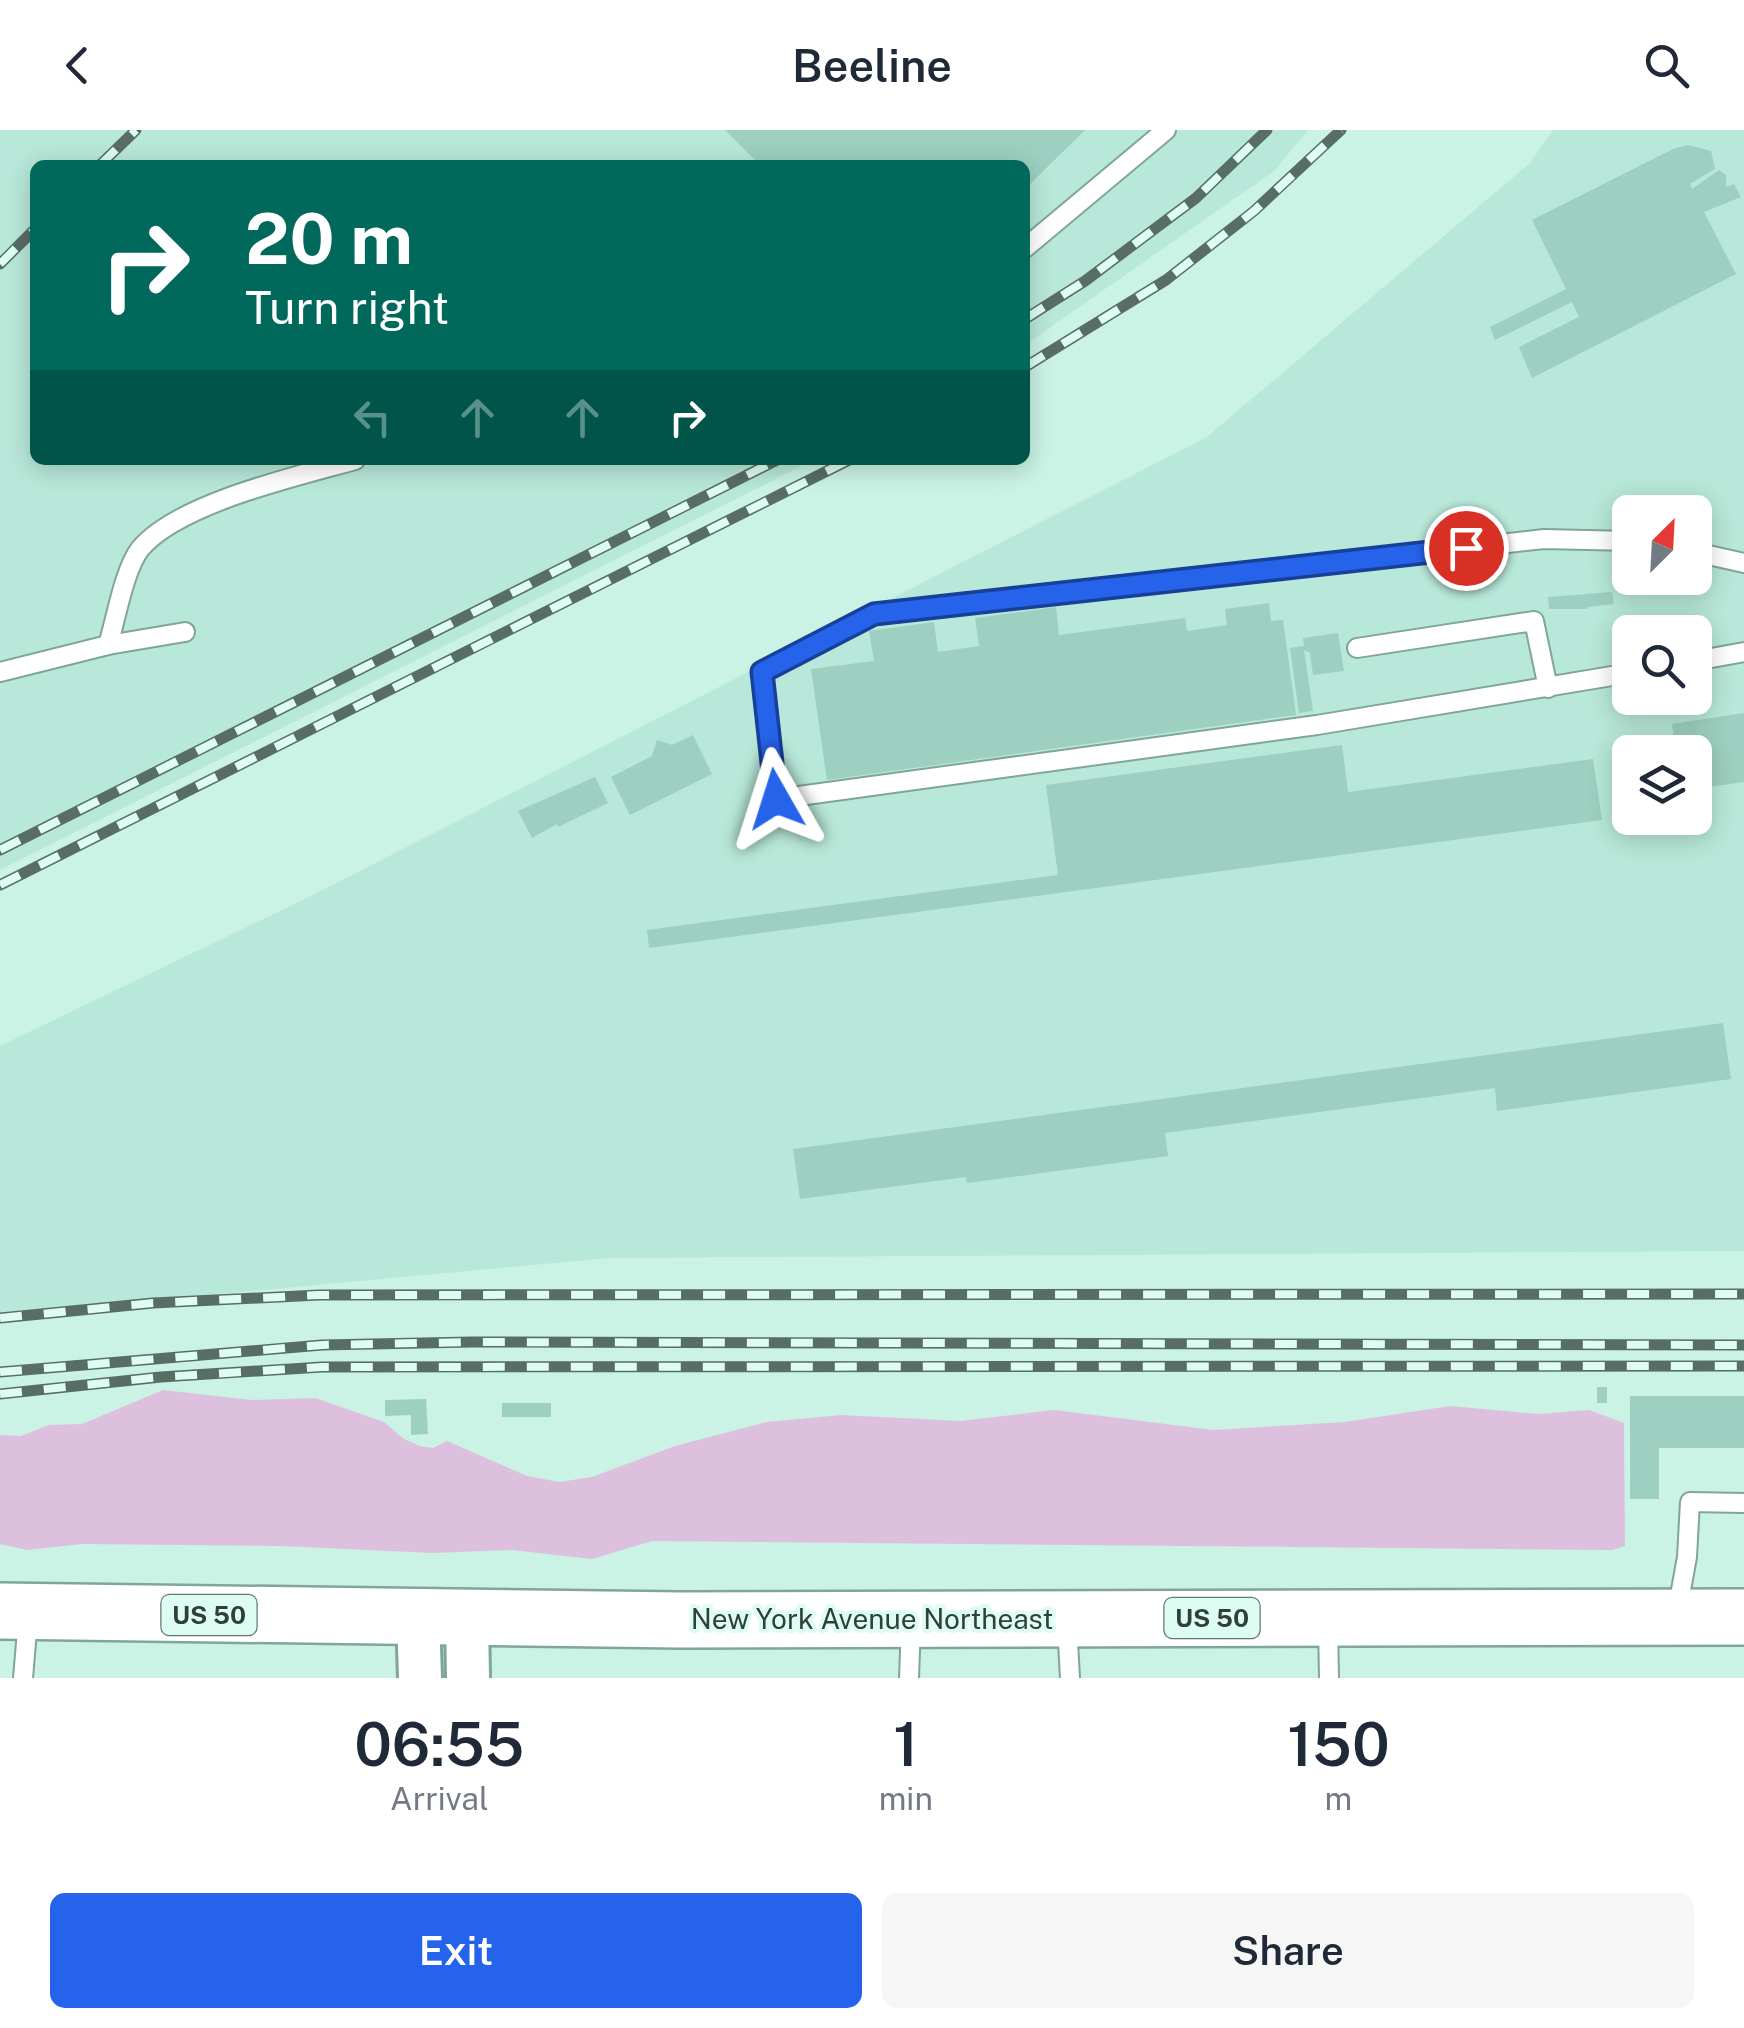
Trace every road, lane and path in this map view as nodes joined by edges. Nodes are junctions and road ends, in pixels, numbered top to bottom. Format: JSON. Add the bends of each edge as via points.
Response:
{"nodes":[{"id":1,"x":1166,"y":130,"type":"edge"},
{"id":2,"x":1030,"y":244,"type":"edge"},
{"id":3,"x":338,"y":465,"type":"edge"},
{"id":4,"x":1612,"y":540,"type":"edge"},
{"id":5,"x":1712,"y":556,"type":"edge"},
{"id":6,"x":1744,"y":563,"type":"edge"},
{"id":7,"x":185,"y":632,"type":"dead end"},
{"id":8,"x":108,"y":646,"type":"junction"},
{"id":9,"x":1357,"y":648,"type":"dead end"},
{"id":10,"x":1744,"y":652,"type":"edge"},
{"id":11,"x":1712,"y":658,"type":"edge"},
{"id":12,"x":0,"y":672,"type":"edge"},
{"id":13,"x":1612,"y":676,"type":"edge"},
{"id":14,"x":1548,"y":688,"type":"junction"},
{"id":15,"x":1744,"y":1503,"type":"edge"},
{"id":16,"x":442,"y":1617,"type":"junction"},
{"id":17,"x":1744,"y":1617,"type":"edge"},
{"id":18,"x":1067,"y":1618,"type":"junction"},
{"id":19,"x":1328,"y":1618,"type":"junction"},
{"id":20,"x":1676,"y":1618,"type":"junction"},
{"id":21,"x":910,"y":1619,"type":"junction"},
{"id":22,"x":18,"y":1625,"type":"edge"},
{"id":23,"x":23,"y":1678,"type":"edge"},
{"id":24,"x":420,"y":1678,"type":"edge"},
{"id":25,"x":468,"y":1678,"type":"edge"},
{"id":26,"x":909,"y":1678,"type":"edge"},
{"id":27,"x":1070,"y":1678,"type":"edge"},
{"id":28,"x":1329,"y":1678,"type":"edge"}],
"edges":[{"from":1,"to":2,"type":"lane"},
{"from":3,"to":8,"type":"lane","via":[[243,492],[162,529],[138,552]]},
{"from":4,"to":14,"type":"lane","via":[[1544,539],[874,614],[762,672],[776,799]]},
{"from":5,"to":6,"type":"lane"},
{"from":7,"to":8,"type":"lane"},
{"from":8,"to":12,"type":"lane"},
{"from":9,"to":14,"type":"lane","via":[[1534,621]]},
{"from":10,"to":11,"type":"lane"},
{"from":13,"to":14,"type":"lane"},
{"from":15,"to":20,"type":"lane","via":[[1690,1502]]},
{"from":16,"to":21,"type":"highway","name":"New York Avenue Northeast","number":"US 50"},
{"from":16,"to":22,"type":"highway","name":"New York Avenue Northeast","number":"US 50"},
{"from":16,"to":24,"type":"street"},
{"from":16,"to":25,"type":"street"},
{"from":17,"to":20,"type":"highway","name":"New York Avenue Northeast","number":"US 50"},
{"from":18,"to":19,"type":"highway","name":"New York Avenue Northeast","number":"US 50"},
{"from":18,"to":21,"type":"highway","name":"New York Avenue Northeast","number":"US 50"},
{"from":18,"to":27,"type":"lane"},
{"from":19,"to":20,"type":"highway","name":"New York Avenue Northeast","number":"US 50"},
{"from":19,"to":28,"type":"lane"},
{"from":21,"to":26,"type":"lane"},
{"from":22,"to":23,"type":"lane"}]}
